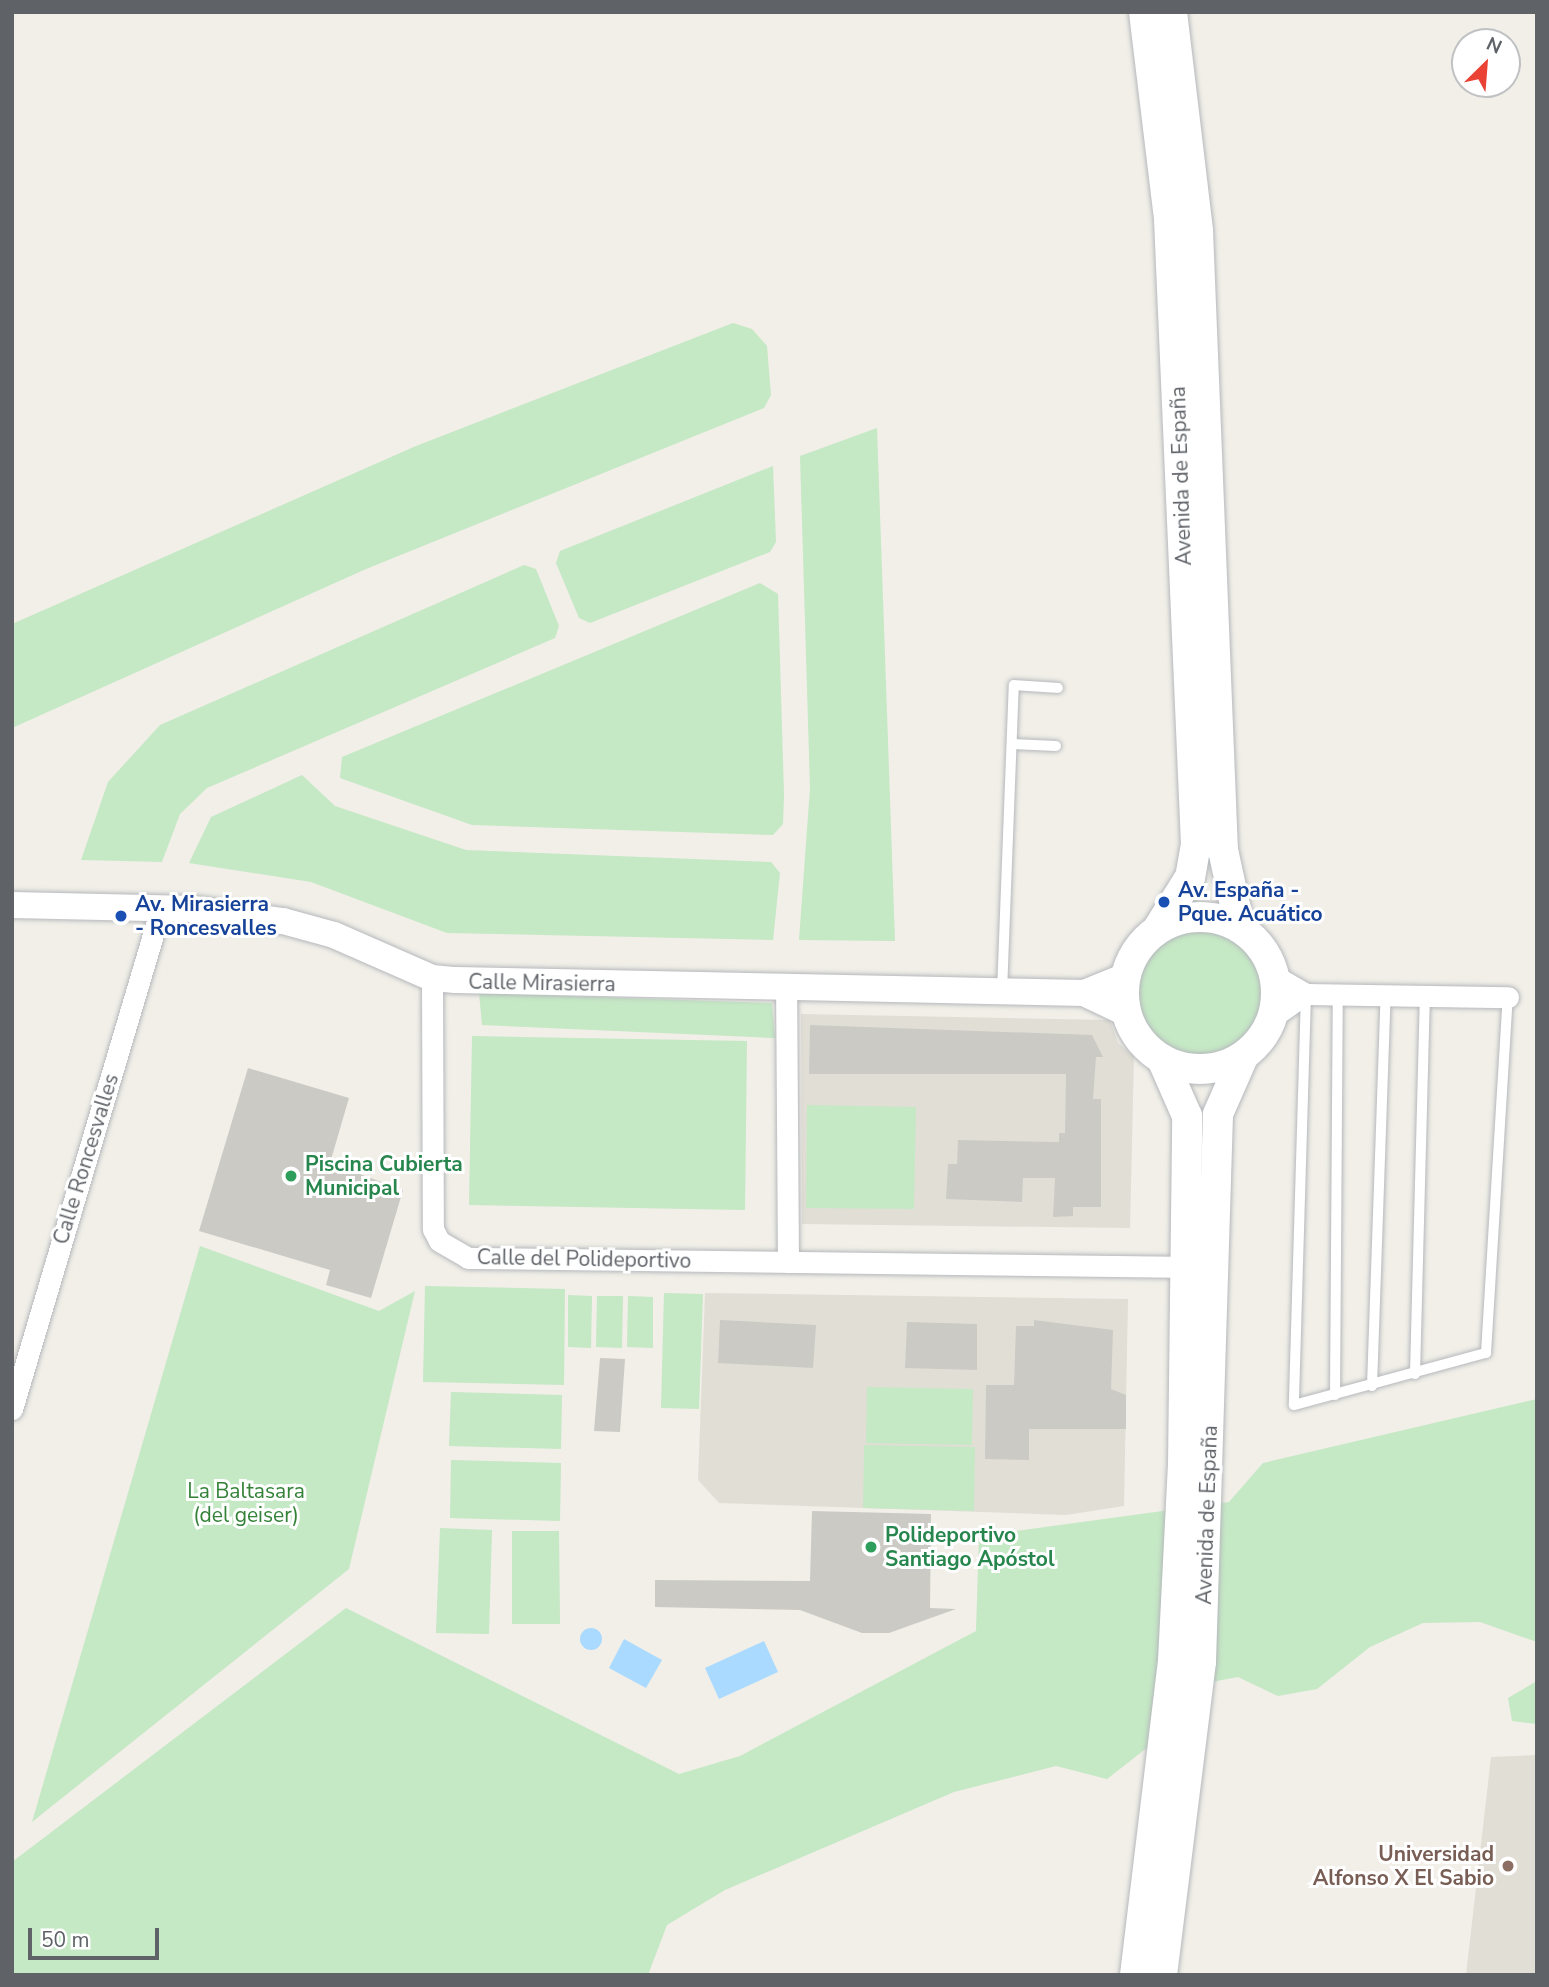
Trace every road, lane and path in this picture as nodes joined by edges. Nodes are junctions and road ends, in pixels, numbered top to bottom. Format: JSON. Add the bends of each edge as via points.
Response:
{"nodes":[{"id":1,"x":1144,"y":12,"type":"edge"},
{"id":2,"x":1172,"y":12,"type":"edge"},
{"id":3,"x":1170,"y":106,"type":"junction"},
{"id":4,"x":1058,"y":688,"type":"dead end"},
{"id":5,"x":1012,"y":744,"type":"junction"},
{"id":6,"x":1056,"y":746,"type":"dead end"},
{"id":7,"x":12,"y":905,"type":"edge"},
{"id":8,"x":161,"y":908,"type":"junction"},
{"id":9,"x":1240,"y":928,"type":"junction"},
{"id":10,"x":1157,"y":930,"type":"junction"},
{"id":11,"x":1126,"y":976,"type":"junction"},
{"id":12,"x":1275,"y":976,"type":"junction"},
{"id":13,"x":432,"y":978,"type":"junction"},
{"id":14,"x":786,"y":989,"type":"junction"},
{"id":15,"x":1002,"y":992,"type":"junction"},
{"id":16,"x":1084,"y":993,"type":"junction"},
{"id":17,"x":1306,"y":994,"type":"junction"},
{"id":18,"x":1386,"y":994,"type":"junction"},
{"id":19,"x":1338,"y":996,"type":"junction"},
{"id":20,"x":1426,"y":996,"type":"junction"},
{"id":21,"x":1508,"y":997,"type":"joint"},
{"id":22,"x":1126,"y":1013,"type":"junction"},
{"id":23,"x":1274,"y":1016,"type":"junction"},
{"id":24,"x":1242,"y":1058,"type":"junction"},
{"id":25,"x":1162,"y":1059,"type":"junction"},
{"id":26,"x":788,"y":1262,"type":"junction"},
{"id":27,"x":1183,"y":1268,"type":"junction"},
{"id":28,"x":1415,"y":1374,"type":"junction"},
{"id":29,"x":1372,"y":1385,"type":"junction"},
{"id":30,"x":1335,"y":1395,"type":"junction"},
{"id":31,"x":12,"y":1409,"type":"edge"},
{"id":32,"x":1197,"y":1468,"type":"junction"},
{"id":33,"x":1187,"y":1662,"type":"junction"},
{"id":34,"x":1135,"y":1975,"type":"edge"},
{"id":35,"x":1163,"y":1975,"type":"edge"}],
"edges":[{"from":1,"to":3,"type":"main road","name":"Avenida de España"},
{"from":2,"to":3,"type":"main road","name":"Avenida de España"},
{"from":3,"to":9,"type":"main road","name":"Avenida de España","via":[[1198,230],[1223,850]]},
{"from":3,"to":10,"type":"main road","name":"Avenida de España","via":[[1168,219],[1196,844],[1190,877]]},
{"from":4,"to":5,"type":"lane","via":[[1014,685]]},
{"from":5,"to":6,"type":"lane"},
{"from":5,"to":15,"type":"lane"},
{"from":7,"to":8,"type":"street","name":"Calle Mirasierra"},
{"from":8,"to":13,"type":"street","name":"Calle Mirasierra","via":[[283,921],[334,934]]},
{"from":8,"to":31,"type":"street","name":"Calle Roncesvalles"},
{"from":9,"to":10,"type":"main road","via":[[1198,917]]},
{"from":9,"to":12,"type":"main road","via":[[1259,945]]},
{"from":10,"to":11,"type":"main road"},
{"from":11,"to":16,"type":"street","name":"Calle Mirasierra"},
{"from":11,"to":22,"type":"main road"},
{"from":12,"to":17,"type":"street"},
{"from":12,"to":23,"type":"main road"},
{"from":13,"to":14,"type":"street","name":"Calle Mirasierra"},
{"from":13,"to":26,"type":"street","name":"Calle del Polideportivo","via":[[433,1229],[452,1252],[468,1258]]},
{"from":14,"to":15,"type":"street","name":"Calle Mirasierra"},
{"from":14,"to":26,"type":"street"},
{"from":15,"to":16,"type":"street","name":"Calle Mirasierra"},
{"from":16,"to":22,"type":"street","name":"Calle Mirasierra"},
{"from":17,"to":19,"type":"street"},
{"from":17,"to":23,"type":"street"},
{"from":17,"to":30,"type":"lane","via":[[1294,1405]]},
{"from":18,"to":19,"type":"street"},
{"from":18,"to":20,"type":"street"},
{"from":18,"to":29,"type":"lane"},
{"from":19,"to":30,"type":"lane"},
{"from":20,"to":21,"type":"street"},
{"from":20,"to":28,"type":"lane"},
{"from":21,"to":28,"type":"lane","via":[[1486,1353]]},
{"from":22,"to":25,"type":"main road","via":[[1146,1047]]},
{"from":23,"to":24,"type":"main road"},
{"from":24,"to":25,"type":"main road","via":[[1216,1068],[1188,1069]]},
{"from":24,"to":32,"type":"main road","name":"Avenida de España","via":[[1217,1114]]},
{"from":25,"to":27,"type":"main road","name":"Avenida de España","via":[[1187,1116]]},
{"from":26,"to":27,"type":"street","name":"Calle del Polideportivo"},
{"from":27,"to":32,"type":"main road","name":"Avenida de España"},
{"from":28,"to":29,"type":"lane"},
{"from":29,"to":30,"type":"lane"},
{"from":32,"to":33,"type":"main road","name":"Avenida de España"},
{"from":33,"to":34,"type":"main road","name":"Avenida de España"},
{"from":33,"to":35,"type":"main road","name":"Avenida de España"}]}
